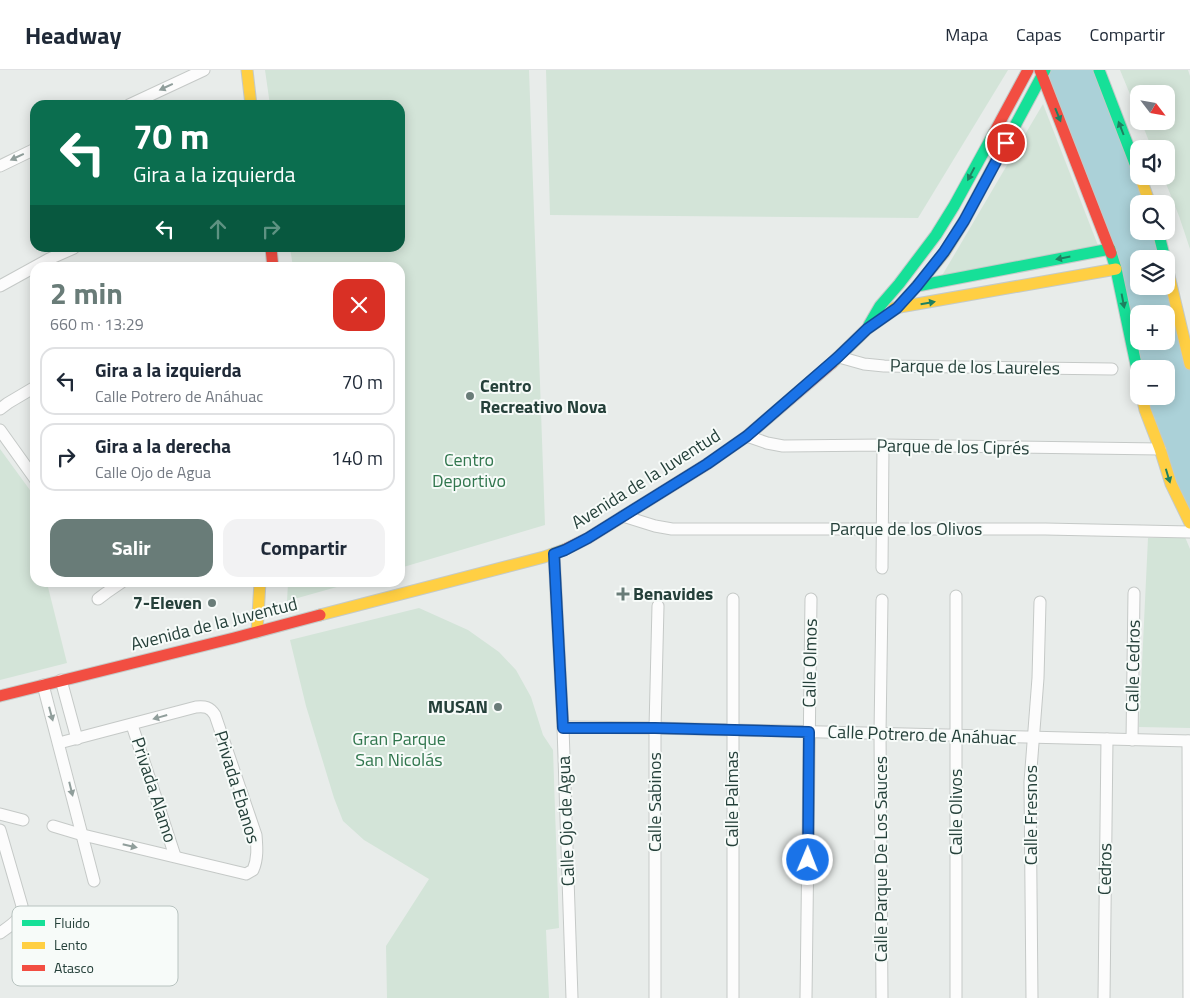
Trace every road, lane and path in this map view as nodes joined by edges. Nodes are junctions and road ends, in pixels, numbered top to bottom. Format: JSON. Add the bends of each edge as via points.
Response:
{"nodes":[{"id":1,"x":204,"y":70,"type":"edge"},
{"id":2,"x":247,"y":70,"type":"edge"},
{"id":3,"x":1028,"y":70,"type":"edge"},
{"id":4,"x":1098,"y":70,"type":"edge"},
{"id":5,"x":1042,"y":72,"type":"edge"},
{"id":6,"x":140,"y":100,"type":"edge"},
{"id":7,"x":251,"y":100,"type":"edge"},
{"id":8,"x":30,"y":151,"type":"edge"},
{"id":9,"x":1130,"y":152,"type":"edge"},
{"id":10,"x":0,"y":166,"type":"edge"},
{"id":11,"x":1110,"y":248,"type":"junction"},
{"id":12,"x":65,"y":252,"type":"edge"},
{"id":13,"x":44,"y":262,"type":"edge"},
{"id":14,"x":30,"y":269,"type":"edge"},
{"id":15,"x":1116,"y":269,"type":"junction"},
{"id":16,"x":0,"y":286,"type":"edge"},
{"id":17,"x":917,"y":286,"type":"junction"},
{"id":18,"x":1174,"y":295,"type":"edge"},
{"id":19,"x":880,"y":306,"type":"junction"},
{"id":20,"x":897,"y":308,"type":"junction"},
{"id":21,"x":867,"y":329,"type":"junction"},
{"id":22,"x":838,"y":357,"type":"junction"},
{"id":23,"x":1135,"y":360,"type":"edge"},
{"id":24,"x":1190,"y":364,"type":"edge"},
{"id":25,"x":1112,"y":369,"type":"dead end"},
{"id":26,"x":30,"y":390,"type":"edge"},
{"id":27,"x":1144,"y":405,"type":"edge"},
{"id":28,"x":0,"y":409,"type":"edge"},
{"id":29,"x":0,"y":430,"type":"edge"},
{"id":30,"x":747,"y":436,"type":"junction"},
{"id":31,"x":883,"y":445,"type":"junction"},
{"id":32,"x":1160,"y":448,"type":"junction"},
{"id":33,"x":30,"y":472,"type":"edge"},
{"id":34,"x":623,"y":516,"type":"junction"},
{"id":35,"x":1190,"y":523,"type":"edge"},
{"id":36,"x":881,"y":529,"type":"junction"},
{"id":37,"x":1190,"y":532,"type":"edge"},
{"id":38,"x":554,"y":554,"type":"junction"},
{"id":39,"x":882,"y":568,"type":"dead end"},
{"id":40,"x":115,"y":587,"type":"edge"},
{"id":41,"x":260,"y":587,"type":"edge"},
{"id":42,"x":1134,"y":593,"type":"dead end"},
{"id":43,"x":956,"y":596,"type":"dead end"},
{"id":44,"x":98,"y":599,"type":"dead end"},
{"id":45,"x":733,"y":599,"type":"dead end"},
{"id":46,"x":811,"y":599,"type":"dead end"},
{"id":47,"x":882,"y":600,"type":"dead end"},
{"id":48,"x":1040,"y":602,"type":"dead end"},
{"id":49,"x":658,"y":606,"type":"dead end"},
{"id":50,"x":257,"y":632,"type":"junction"},
{"id":51,"x":61,"y":680,"type":"junction"},
{"id":52,"x":43,"y":685,"type":"junction"},
{"id":53,"x":0,"y":696,"type":"edge"},
{"id":54,"x":132,"y":724,"type":"junction"},
{"id":55,"x":563,"y":728,"type":"junction"},
{"id":56,"x":655,"y":728,"type":"junction"},
{"id":57,"x":732,"y":730,"type":"junction"},
{"id":58,"x":809,"y":732,"type":"junction"},
{"id":59,"x":880,"y":733,"type":"junction"},
{"id":60,"x":956,"y":736,"type":"junction"},
{"id":61,"x":1033,"y":738,"type":"junction"},
{"id":62,"x":77,"y":739,"type":"junction"},
{"id":63,"x":1107,"y":739,"type":"junction"},
{"id":64,"x":1132,"y":740,"type":"junction"},
{"id":65,"x":1189,"y":741,"type":"edge"},
{"id":66,"x":59,"y":743,"type":"junction"},
{"id":67,"x":0,"y":814,"type":"edge"},
{"id":68,"x":23,"y":820,"type":"dead end"},
{"id":69,"x":53,"y":826,"type":"dead end"},
{"id":70,"x":0,"y":830,"type":"edge"},
{"id":71,"x":82,"y":835,"type":"junction"},
{"id":72,"x":175,"y":856,"type":"junction"},
{"id":73,"x":94,"y":881,"type":"dead end"},
{"id":74,"x":22,"y":906,"type":"edge"},
{"id":75,"x":12,"y":924,"type":"edge"},
{"id":76,"x":0,"y":932,"type":"edge"},
{"id":77,"x":572,"y":998,"type":"edge"},
{"id":78,"x":655,"y":998,"type":"edge"},
{"id":79,"x":733,"y":998,"type":"edge"},
{"id":80,"x":806,"y":998,"type":"edge"},
{"id":81,"x":882,"y":998,"type":"edge"},
{"id":82,"x":956,"y":998,"type":"edge"},
{"id":83,"x":1032,"y":998,"type":"edge"},
{"id":84,"x":1104,"y":998,"type":"edge"},
{"id":85,"x":1189,"y":998,"type":"edge"}],
"edges":[{"from":1,"to":6,"type":"street","one_way":true},
{"from":2,"to":7,"type":"street"},
{"from":3,"to":19,"type":"street","name":"Avenida de la Juventud","one_way":true,"via":[[936,235]]},
{"from":9,"to":4,"type":"street","one_way":true},
{"from":5,"to":11,"type":"street","one_way":true},
{"from":5,"to":17,"type":"street","name":"Avenida de la Juventud","via":[[964,221]]},
{"from":8,"to":10,"type":"street","one_way":true},
{"from":11,"to":15,"type":"street"},
{"from":11,"to":17,"type":"street","one_way":true},
{"from":12,"to":13,"type":"street"},
{"from":14,"to":16,"type":"street"},
{"from":20,"to":15,"type":"street","one_way":true},
{"from":15,"to":23,"type":"street","one_way":true},
{"from":17,"to":20,"type":"street","name":"Avenida de la Juventud"},
{"from":18,"to":24,"type":"street"},
{"from":19,"to":20,"type":"street"},
{"from":19,"to":21,"type":"street","name":"Avenida de la Juventud"},
{"from":20,"to":21,"type":"street","name":"Avenida de la Juventud"},
{"from":21,"to":22,"type":"street","name":"Avenida de la Juventud"},
{"from":22,"to":25,"type":"street","name":"Parque de los Laureles","via":[[884,366]]},
{"from":22,"to":30,"type":"street","name":"Avenida de la Juventud"},
{"from":26,"to":28,"type":"street"},
{"from":27,"to":32,"type":"street"},
{"from":29,"to":33,"type":"street"},
{"from":30,"to":31,"type":"street","name":"Parque de los Ciprés","via":[[783,446]]},
{"from":30,"to":34,"type":"street","name":"Avenida de la Juventud"},
{"from":31,"to":32,"type":"street","name":"Parque de los Ciprés"},
{"from":31,"to":36,"type":"street"},
{"from":32,"to":35,"type":"street","one_way":true,"via":[[1171,484]]},
{"from":34,"to":36,"type":"street","name":"Parque de los Olivos","via":[[672,529]]},
{"from":34,"to":38,"type":"street","name":"Avenida de la Juventud"},
{"from":36,"to":37,"type":"street","name":"Parque de los Olivos"},
{"from":36,"to":39,"type":"street"},
{"from":38,"to":50,"type":"street","name":"Avenida de la Juventud"},
{"from":38,"to":55,"type":"street","name":"Calle Ojo de Agua"},
{"from":40,"to":44,"type":"street"},
{"from":41,"to":50,"type":"street"},
{"from":42,"to":64,"type":"street","name":"Calle Cedros"},
{"from":43,"to":60,"type":"street","name":"Calle Olivos"},
{"from":45,"to":57,"type":"street","name":"Calle Palmas"},
{"from":46,"to":58,"type":"street","name":"Calle Olmos"},
{"from":47,"to":59,"type":"street","name":"Calle Parque De Los Sauces"},
{"from":48,"to":61,"type":"street","name":"Calle Fresnos"},
{"from":49,"to":56,"type":"street","name":"Calle Sabinos"},
{"from":50,"to":51,"type":"street","name":"Avenida de la Juventud"},
{"from":51,"to":52,"type":"street","name":"Avenida de la Juventud"},
{"from":51,"to":62,"type":"street"},
{"from":52,"to":53,"type":"street","name":"Avenida de la Juventud"},
{"from":52,"to":66,"type":"street","one_way":true},
{"from":54,"to":62,"type":"street"},
{"from":54,"to":72,"type":"street","name":"Privada Alamo"},
{"from":72,"to":54,"type":"street","name":"Privada Ebanos","one_way":true,"via":[[250,873],[257,856],[256,835],[214,715],[208,707],[196,707]]},
{"from":55,"to":56,"type":"street","name":"Calle Potrero de Anáhuac"},
{"from":55,"to":77,"type":"street","name":"Calle Ojo de Agua"},
{"from":56,"to":57,"type":"street","name":"Calle Potrero de Anáhuac"},
{"from":56,"to":78,"type":"street","name":"Calle Sabinos"},
{"from":57,"to":58,"type":"street","name":"Calle Potrero de Anáhuac"},
{"from":57,"to":79,"type":"street","name":"Calle Palmas"},
{"from":58,"to":59,"type":"street","name":"Calle Potrero de Anáhuac"},
{"from":58,"to":80,"type":"street","name":"Calle Olmos"},
{"from":59,"to":60,"type":"street","name":"Calle Potrero de Anáhuac"},
{"from":59,"to":81,"type":"street","name":"Calle Parque De Los Sauces"},
{"from":60,"to":61,"type":"street","name":"Calle Potrero de Anáhuac"},
{"from":60,"to":82,"type":"street","name":"Calle Olivos"},
{"from":61,"to":63,"type":"street","name":"Calle Potrero de Anáhuac"},
{"from":61,"to":83,"type":"street","name":"Calle Fresnos","via":[[1030,782]]},
{"from":62,"to":66,"type":"street"},
{"from":63,"to":64,"type":"street","name":"Calle Potrero de Anáhuac"},
{"from":63,"to":84,"type":"street","name":"Cedros"},
{"from":64,"to":65,"type":"street","name":"Calle Potrero de Anáhuac"},
{"from":65,"to":85,"type":"street"},
{"from":66,"to":71,"type":"street","one_way":true},
{"from":67,"to":68,"type":"street"},
{"from":69,"to":71,"type":"street"},
{"from":70,"to":74,"type":"street"},
{"from":71,"to":72,"type":"street","one_way":true},
{"from":71,"to":73,"type":"street"},
{"from":75,"to":76,"type":"street"}]}
